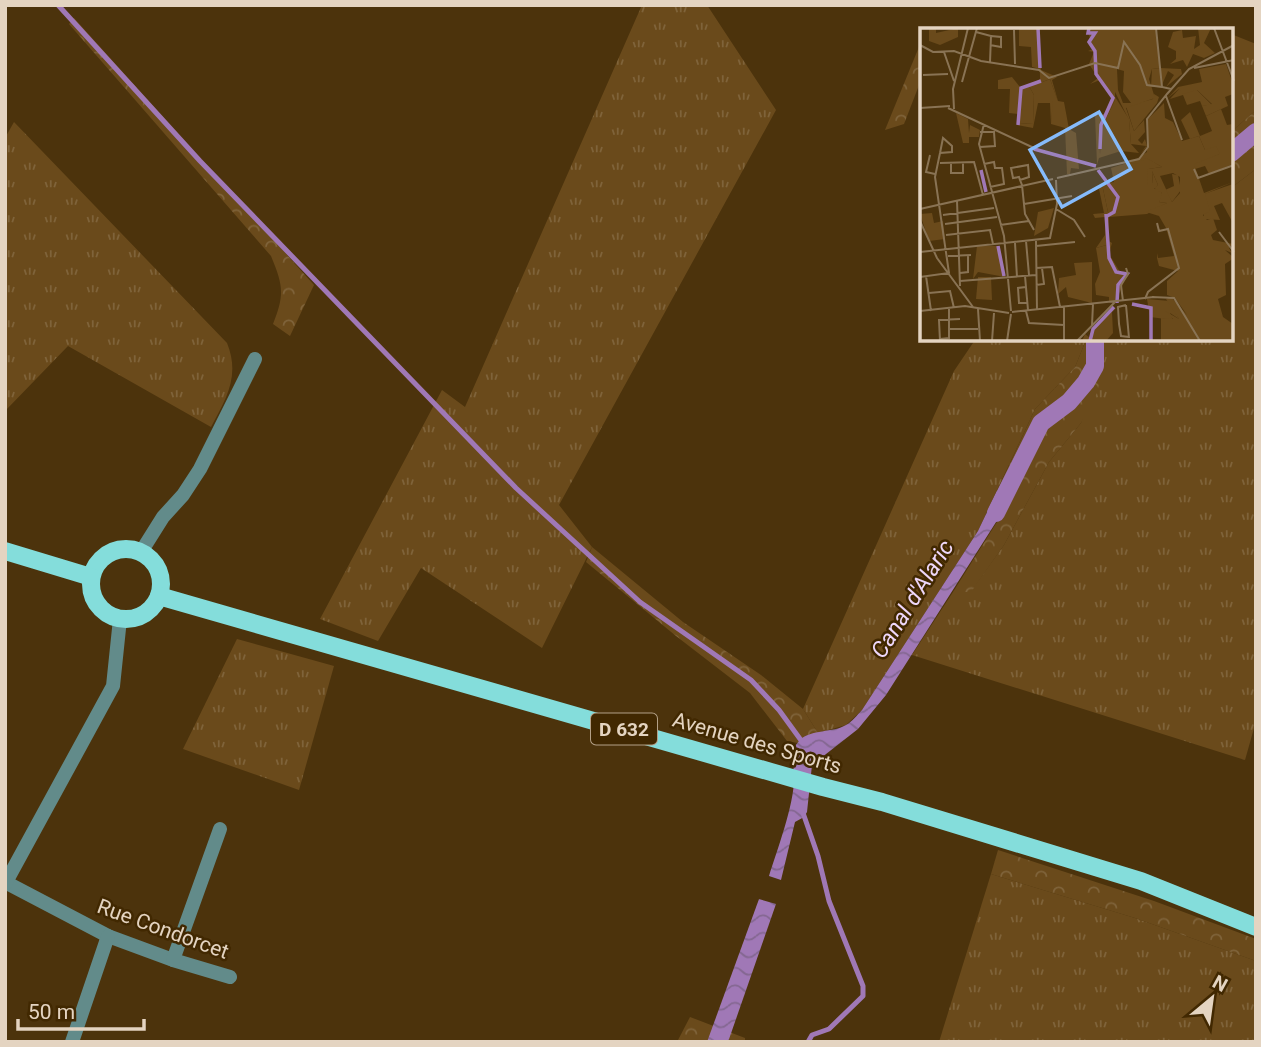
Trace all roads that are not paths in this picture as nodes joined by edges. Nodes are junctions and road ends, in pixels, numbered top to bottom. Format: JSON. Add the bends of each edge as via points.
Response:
{"nodes":[{"id":1,"x":255,"y":359,"type":"dead end"},
{"id":2,"x":5,"y":551,"type":"edge"},
{"id":3,"x":141,"y":552,"type":"junction"},
{"id":4,"x":91,"y":577,"type":"junction"},
{"id":5,"x":159,"y":596,"type":"junction"},
{"id":6,"x":120,"y":619,"type":"junction"},
{"id":7,"x":220,"y":829,"type":"dead end"},
{"id":8,"x":6,"y":883,"type":"edge"},
{"id":9,"x":1256,"y":928,"type":"edge"},
{"id":10,"x":108,"y":936,"type":"junction"},
{"id":11,"x":173,"y":960,"type":"junction"},
{"id":12,"x":230,"y":976,"type":"dead end"},
{"id":13,"x":72,"y":1042,"type":"edge"}],
"edges":[{"from":1,"to":3,"type":"street","via":[[200,470]]},
{"from":2,"to":4,"type":"main road"},
{"from":3,"to":4,"type":"main road","via":[[110,552]]},
{"from":3,"to":5,"type":"main road","via":[[156,566]]},
{"from":4,"to":6,"type":"main road","via":[[92,596],[99,607]]},
{"from":5,"to":6,"type":"main road","via":[[139,617]]},
{"from":5,"to":9,"type":"main road","name":"Avenue des Sports","number":"D 632","via":[[893,805],[1142,881]]},
{"from":6,"to":8,"type":"street","via":[[113,686]]},
{"from":7,"to":11,"type":"street"},
{"from":8,"to":10,"type":"street","name":"Rue Condorcet"},
{"from":10,"to":11,"type":"street","name":"Rue Condorcet"},
{"from":10,"to":13,"type":"street"},
{"from":11,"to":12,"type":"street","name":"Rue Condorcet"}]}
